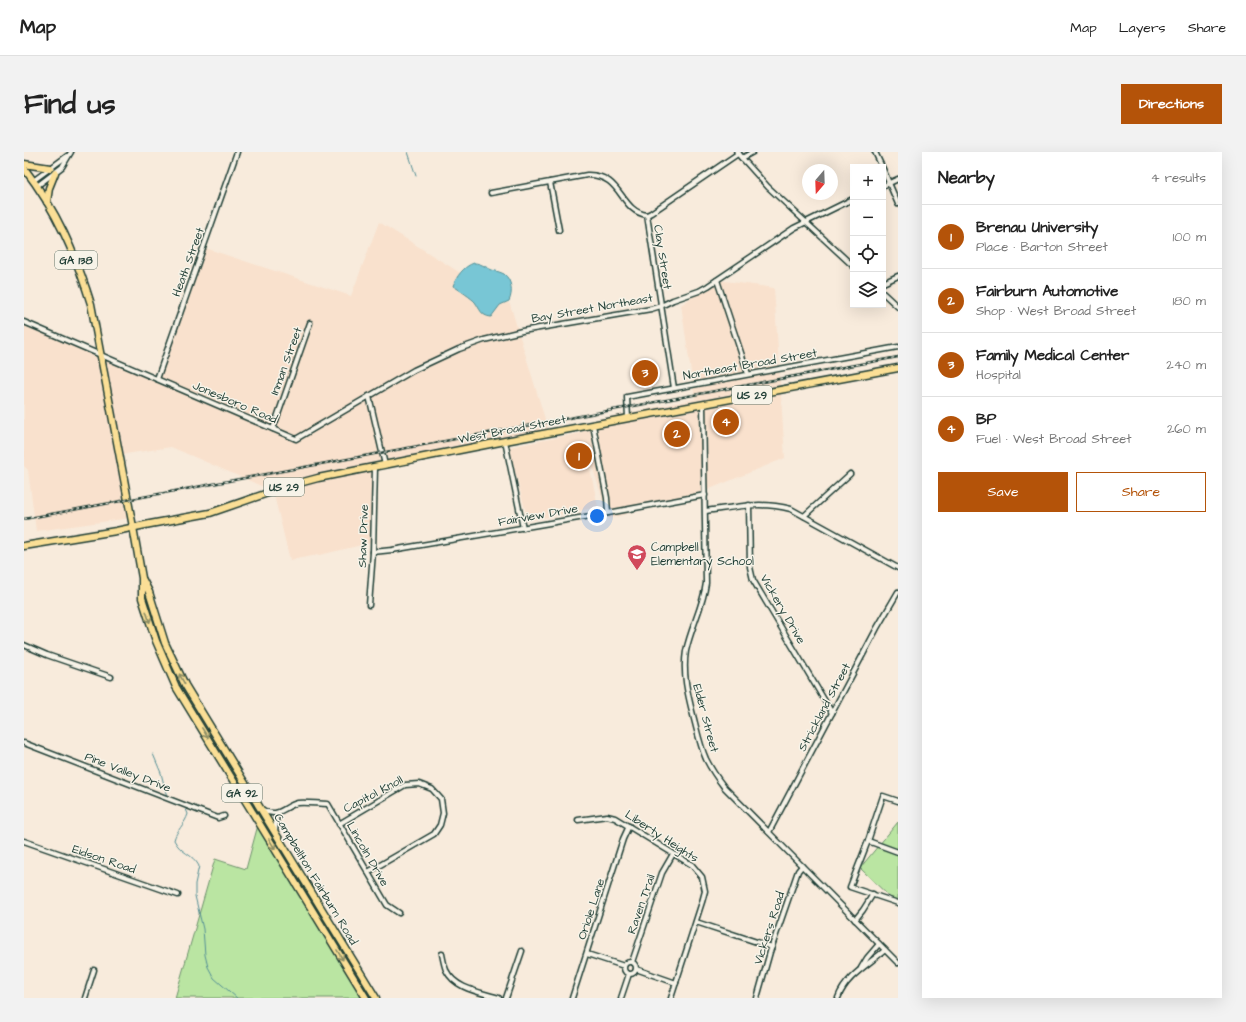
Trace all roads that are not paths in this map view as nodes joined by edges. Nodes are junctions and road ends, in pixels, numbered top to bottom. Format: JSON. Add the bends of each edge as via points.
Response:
{"nodes":[{"id":1,"x":237,"y":152,"type":"edge"},
{"id":2,"x":753,"y":152,"type":"edge"},
{"id":3,"x":875,"y":152,"type":"edge"},
{"id":4,"x":71,"y":153,"type":"edge"},
{"id":5,"x":739,"y":154,"type":"edge"},
{"id":6,"x":24,"y":164,"type":"edge"},
{"id":7,"x":881,"y":164,"type":"edge"},
{"id":8,"x":24,"y":168,"type":"edge"},
{"id":9,"x":52,"y":171,"type":"junction"},
{"id":10,"x":886,"y":174,"type":"edge"},
{"id":11,"x":898,"y":179,"type":"edge"},
{"id":12,"x":550,"y":182,"type":"junction"},
{"id":13,"x":35,"y":183,"type":"junction"},
{"id":14,"x":890,"y":183,"type":"junction"},
{"id":15,"x":886,"y":185,"type":"edge"},
{"id":16,"x":491,"y":193,"type":"dead end"},
{"id":17,"x":851,"y":200,"type":"edge"},
{"id":18,"x":48,"y":202,"type":"junction"},
{"id":19,"x":898,"y":204,"type":"edge"},
{"id":20,"x":647,"y":215,"type":"junction"},
{"id":21,"x":804,"y":222,"type":"junction"},
{"id":22,"x":559,"y":230,"type":"dead end"},
{"id":23,"x":850,"y":263,"type":"edge"},
{"id":24,"x":898,"y":276,"type":"edge"},
{"id":25,"x":717,"y":280,"type":"junction"},
{"id":26,"x":886,"y":282,"type":"edge"},
{"id":27,"x":886,"y":296,"type":"edge"},
{"id":28,"x":661,"y":306,"type":"junction"},
{"id":29,"x":898,"y":307,"type":"edge"},
{"id":30,"x":24,"y":322,"type":"edge"},
{"id":31,"x":310,"y":323,"type":"dead end"},
{"id":32,"x":898,"y":347,"type":"edge"},
{"id":33,"x":100,"y":354,"type":"junction"},
{"id":34,"x":898,"y":368,"type":"edge"},
{"id":35,"x":748,"y":374,"type":"junction"},
{"id":36,"x":157,"y":379,"type":"junction"},
{"id":37,"x":674,"y":388,"type":"junction"},
{"id":38,"x":369,"y":396,"type":"junction"},
{"id":39,"x":703,"y":404,"type":"junction"},
{"id":40,"x":628,"y":418,"type":"junction"},
{"id":41,"x":594,"y":425,"type":"junction"},
{"id":42,"x":273,"y":429,"type":"junction"},
{"id":43,"x":505,"y":441,"type":"junction"},
{"id":44,"x":385,"y":465,"type":"junction"},
{"id":45,"x":375,"y":467,"type":"junction"},
{"id":46,"x":850,"y":474,"type":"dead end"},
{"id":47,"x":705,"y":494,"type":"junction"},
{"id":48,"x":749,"y":505,"type":"junction"},
{"id":49,"x":706,"y":511,"type":"junction"},
{"id":50,"x":608,"y":513,"type":"junction"},
{"id":51,"x":804,"y":516,"type":"junction"},
{"id":52,"x":133,"y":527,"type":"junction"},
{"id":53,"x":523,"y":528,"type":"junction"},
{"id":54,"x":24,"y":546,"type":"edge"},
{"id":55,"x":373,"y":552,"type":"junction"},
{"id":56,"x":898,"y":568,"type":"edge"},
{"id":57,"x":142,"y":578,"type":"junction"},
{"id":58,"x":898,"y":592,"type":"edge"},
{"id":59,"x":369,"y":605,"type":"dead end"},
{"id":60,"x":24,"y":646,"type":"edge"},
{"id":61,"x":111,"y":677,"type":"dead end"},
{"id":62,"x":832,"y":713,"type":"junction"},
{"id":63,"x":24,"y":743,"type":"edge"},
{"id":64,"x":898,"y":801,"type":"edge"},
{"id":65,"x":261,"y":808,"type":"junction"},
{"id":66,"x":277,"y":813,"type":"junction"},
{"id":67,"x":224,"y":816,"type":"dead end"},
{"id":68,"x":578,"y":820,"type":"dead end"},
{"id":69,"x":339,"y":824,"type":"junction"},
{"id":70,"x":629,"y":826,"type":"junction"},
{"id":71,"x":275,"y":832,"type":"junction"},
{"id":72,"x":769,"y":832,"type":"junction"},
{"id":73,"x":24,"y":841,"type":"edge"},
{"id":74,"x":868,"y":842,"type":"junction"},
{"id":75,"x":898,"y":852,"type":"edge"},
{"id":76,"x":673,"y":854,"type":"junction"},
{"id":77,"x":802,"y":866,"type":"junction"},
{"id":78,"x":368,"y":872,"type":"junction"},
{"id":79,"x":873,"y":894,"type":"junction"},
{"id":80,"x":178,"y":895,"type":"dead end"},
{"id":81,"x":898,"y":902,"type":"edge"},
{"id":82,"x":399,"y":913,"type":"dead end"},
{"id":83,"x":855,"y":920,"type":"junction"},
{"id":84,"x":696,"y":922,"type":"junction"},
{"id":85,"x":880,"y":944,"type":"junction"},
{"id":86,"x":772,"y":947,"type":"junction"},
{"id":87,"x":885,"y":950,"type":"junction"},
{"id":88,"x":522,"y":951,"type":"dead end"},
{"id":89,"x":442,"y":954,"type":"dead end"},
{"id":90,"x":587,"y":954,"type":"junction"},
{"id":91,"x":632,"y":962,"type":"junction"},
{"id":92,"x":898,"y":963,"type":"edge"},
{"id":93,"x":624,"y":966,"type":"junction"},
{"id":94,"x":861,"y":968,"type":"junction"},
{"id":95,"x":636,"y":969,"type":"junction"},
{"id":96,"x":94,"y":970,"type":"dead end"},
{"id":97,"x":628,"y":974,"type":"junction"},
{"id":98,"x":676,"y":983,"type":"junction"},
{"id":99,"x":85,"y":998,"type":"edge"},
{"id":100,"x":366,"y":998,"type":"edge"},
{"id":101,"x":376,"y":998,"type":"edge"},
{"id":102,"x":499,"y":998,"type":"edge"},
{"id":103,"x":506,"y":998,"type":"edge"},
{"id":104,"x":572,"y":998,"type":"edge"},
{"id":105,"x":621,"y":998,"type":"edge"},
{"id":106,"x":671,"y":998,"type":"edge"},
{"id":107,"x":757,"y":998,"type":"edge"},
{"id":108,"x":838,"y":998,"type":"edge"}],
"edges":[{"from":1,"to":36,"type":"street","name":"Heath Street"},
{"from":2,"to":5,"type":"street","name":"Clay Street"},
{"from":3,"to":7,"type":"street"},
{"from":4,"to":9,"type":"street"},
{"from":5,"to":20,"type":"street","name":"Clay Street"},
{"from":5,"to":21,"type":"street"},
{"from":6,"to":9,"type":"main road"},
{"from":8,"to":13,"type":"main road","number":"GA 138"},
{"from":9,"to":13,"type":"street"},
{"from":9,"to":18,"type":"main road"},
{"from":10,"to":14,"type":"street"},
{"from":11,"to":14,"type":"street"},
{"from":12,"to":16,"type":"street"},
{"from":12,"to":20,"type":"street","via":[[587,175],[601,176],[614,184],[633,208]]},
{"from":12,"to":22,"type":"street"},
{"from":13,"to":18,"type":"main road","number":"GA 138"},
{"from":14,"to":15,"type":"street"},
{"from":14,"to":19,"type":"street"},
{"from":17,"to":21,"type":"street","name":"Bay Street Northeast"},
{"from":18,"to":33,"type":"main road","number":"GA 138","via":[[81,272],[91,304]]},
{"from":20,"to":28,"type":"street","name":"Clay Street"},
{"from":21,"to":23,"type":"street"},
{"from":21,"to":25,"type":"street","name":"Bay Street Northeast"},
{"from":24,"to":26,"type":"street"},
{"from":25,"to":28,"type":"street","name":"Bay Street Northeast","via":[[699,291]]},
{"from":25,"to":35,"type":"street"},
{"from":27,"to":29,"type":"street"},
{"from":28,"to":37,"type":"street","name":"Clay Street"},
{"from":28,"to":38,"type":"street","name":"Bay Street Northeast","via":[[484,340],[433,360]]},
{"from":30,"to":33,"type":"street","name":"Jonesboro Road"},
{"from":31,"to":42,"type":"street","name":"Inman Street"},
{"from":32,"to":35,"type":"street","name":"Northeast Broad Street"},
{"from":33,"to":36,"type":"street","name":"Jonesboro Road"},
{"from":33,"to":52,"type":"main road","number":"GA 138"},
{"from":34,"to":39,"type":"main road","name":"West Broad Street","number":"US 29"},
{"from":35,"to":37,"type":"street","name":"Northeast Broad Street"},
{"from":36,"to":42,"type":"street","name":"Jonesboro Road"},
{"from":37,"to":40,"type":"street","name":"Northeast Broad Street","via":[[627,397]]},
{"from":38,"to":42,"type":"street","name":"Jonesboro Road","via":[[296,439]]},
{"from":38,"to":44,"type":"street"},
{"from":39,"to":40,"type":"main road","name":"West Broad Street","number":"US 29"},
{"from":39,"to":47,"type":"street","name":"Elder Street"},
{"from":40,"to":41,"type":"main road","name":"West Broad Street","number":"US 29"},
{"from":41,"to":43,"type":"main road","name":"West Broad Street","number":"US 29"},
{"from":41,"to":50,"type":"street"},
{"from":43,"to":44,"type":"main road","name":"West Broad Street","number":"US 29"},
{"from":43,"to":53,"type":"street"},
{"from":44,"to":45,"type":"main road","name":"West Broad Street","number":"US 29"},
{"from":45,"to":52,"type":"main road","name":"West Broad Street","number":"US 29","via":[[288,486],[210,513]]},
{"from":45,"to":55,"type":"street","name":"Shaw Drive"},
{"from":46,"to":51,"type":"street"},
{"from":47,"to":49,"type":"street","name":"Elder Street"},
{"from":47,"to":50,"type":"street","name":"Fairview Drive"},
{"from":48,"to":49,"type":"street"},
{"from":48,"to":51,"type":"street","via":[[777,505]]},
{"from":48,"to":62,"type":"street","name":"Vickery Drive","via":[[750,567],[753,580]]},
{"from":49,"to":72,"type":"street","name":"Elder Street","via":[[706,583],[686,650],[687,690],[701,746],[714,773],[724,787]]},
{"from":50,"to":53,"type":"street","name":"Fairview Drive"},
{"from":51,"to":56,"type":"street"},
{"from":52,"to":54,"type":"main road","number":"US 29"},
{"from":52,"to":57,"type":"main road","name":"Campbellton Fairburn Road","number":"GA 92"},
{"from":53,"to":55,"type":"street","name":"Fairview Drive"},
{"from":55,"to":59,"type":"street","name":"Shaw Drive"},
{"from":65,"to":57,"type":"main road","name":"Campbellton Fairburn Road","number":"GA 92","one_way":true,"via":[[178,672]]},
{"from":57,"to":100,"type":"main road","name":"Campbellton Fairburn Road","number":"GA 92","one_way":true,"via":[[142,598],[146,612],[176,686]]},
{"from":58,"to":62,"type":"street","name":"Strickland Street"},
{"from":60,"to":61,"type":"street"},
{"from":62,"to":72,"type":"street","name":"Strickland Street"},
{"from":63,"to":67,"type":"street","name":"Pine Valley Drive","via":[[218,818]]},
{"from":64,"to":74,"type":"street","via":[[883,796]]},
{"from":65,"to":66,"type":"street","via":[[269,813]]},
{"from":65,"to":71,"type":"main road","name":"Campbellton Fairburn Road","number":"GA 92"},
{"from":66,"to":69,"type":"street","name":"Lincoln Drive","via":[[299,803],[328,804]]},
{"from":66,"to":71,"type":"street"},
{"from":68,"to":70,"type":"street","name":"Liberty Heights","via":[[607,816]]},
{"from":69,"to":78,"type":"street","name":"Lincoln Drive"},
{"from":69,"to":78,"type":"street","name":"Capitol Knoll","via":[[405,785],[419,784],[432,789],[441,799],[443,813],[434,834]]},
{"from":70,"to":76,"type":"street","name":"Liberty Heights"},
{"from":70,"to":90,"type":"street","name":"Oriole Lane"},
{"from":71,"to":101,"type":"main road","name":"Campbellton Fairburn Road","number":"GA 92"},
{"from":72,"to":77,"type":"street","name":"Elder Street"},
{"from":73,"to":80,"type":"street","name":"Eidson Road"},
{"from":74,"to":75,"type":"street"},
{"from":74,"to":79,"type":"street","via":[[850,886]]},
{"from":76,"to":84,"type":"street","name":"Liberty Heights","via":[[692,865],[702,877],[705,891]]},
{"from":76,"to":91,"type":"street","name":"Raven Trail","via":[[662,873]]},
{"from":77,"to":83,"type":"street","name":"Elder Street"},
{"from":77,"to":86,"type":"street","name":"Vickers Road","via":[[798,871]]},
{"from":78,"to":82,"type":"street","name":"Lincoln Drive","via":[[387,905]]},
{"from":79,"to":81,"type":"street"},
{"from":79,"to":83,"type":"street"},
{"from":83,"to":85,"type":"street","name":"Elder Street"},
{"from":84,"to":86,"type":"street"},
{"from":84,"to":98,"type":"street","name":"Liberty Heights"},
{"from":85,"to":87,"type":"street","name":"Elder Street"},
{"from":85,"to":94,"type":"street"},
{"from":86,"to":107,"type":"street","name":"Vickers Road"},
{"from":87,"to":92,"type":"street","name":"Elder Street"},
{"from":87,"to":94,"type":"street"},
{"from":88,"to":103,"type":"street"},
{"from":89,"to":102,"type":"street","via":[[445,969],[451,979],[459,985]]},
{"from":90,"to":93,"type":"street"},
{"from":90,"to":104,"type":"street","name":"Oriole Lane"},
{"from":91,"to":93,"type":"street"},
{"from":91,"to":95,"type":"street"},
{"from":93,"to":97,"type":"street"},
{"from":94,"to":108,"type":"street","via":[[848,981]]},
{"from":95,"to":97,"type":"street","via":[[634,973]]},
{"from":95,"to":98,"type":"street"},
{"from":96,"to":99,"type":"street"},
{"from":97,"to":105,"type":"street"},
{"from":98,"to":106,"type":"street","name":"Liberty Heights"}]}
